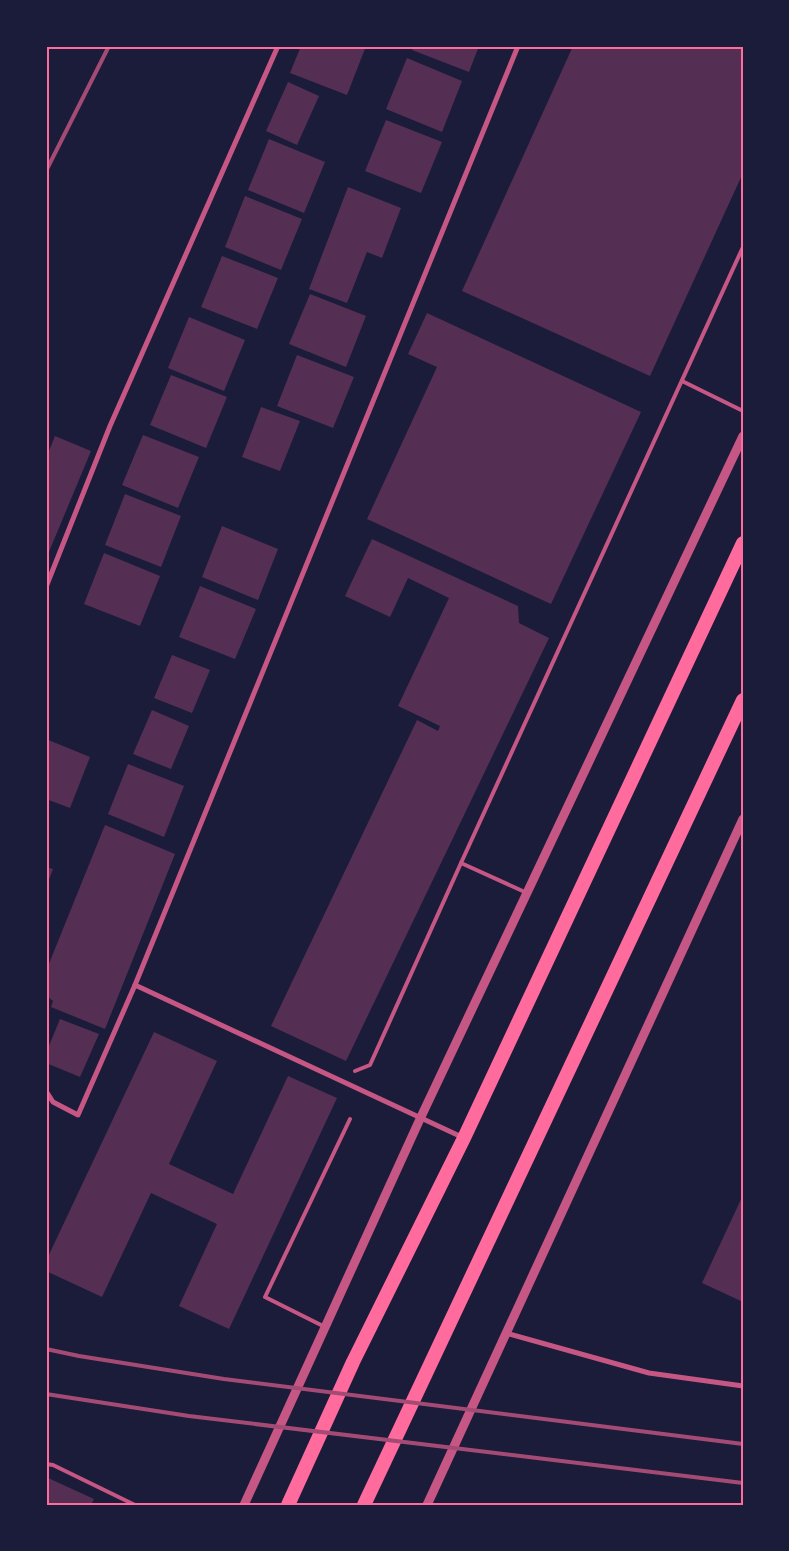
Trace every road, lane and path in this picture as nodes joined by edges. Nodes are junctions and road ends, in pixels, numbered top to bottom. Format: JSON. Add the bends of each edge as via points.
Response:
{"nodes":[{"id":1,"x":278,"y":46,"type":"edge"},
{"id":2,"x":518,"y":46,"type":"edge"},
{"id":3,"x":743,"y":247,"type":"edge"},
{"id":4,"x":682,"y":381,"type":"junction"},
{"id":5,"x":743,"y":411,"type":"edge"},
{"id":6,"x":743,"y":436,"type":"edge"},
{"id":7,"x":743,"y":543,"type":"edge"},
{"id":8,"x":46,"y":587,"type":"edge"},
{"id":9,"x":743,"y":700,"type":"edge"},
{"id":10,"x":743,"y":819,"type":"edge"},
{"id":11,"x":461,"y":863,"type":"junction"},
{"id":12,"x":527,"y":893,"type":"junction"},
{"id":13,"x":135,"y":985,"type":"junction"},
{"id":14,"x":355,"y":1071,"type":"dead end"},
{"id":15,"x":46,"y":1091,"type":"edge"},
{"id":16,"x":350,"y":1119,"type":"dead end"},
{"id":17,"x":420,"y":1119,"type":"junction"},
{"id":18,"x":464,"y":1138,"type":"junction"},
{"id":19,"x":325,"y":1327,"type":"junction"},
{"id":20,"x":506,"y":1333,"type":"junction"},
{"id":21,"x":743,"y":1386,"type":"edge"},
{"id":22,"x":46,"y":1464,"type":"edge"},
{"id":23,"x":135,"y":1505,"type":"edge"},
{"id":24,"x":244,"y":1505,"type":"edge"},
{"id":25,"x":288,"y":1505,"type":"edge"},
{"id":26,"x":364,"y":1505,"type":"edge"},
{"id":27,"x":428,"y":1505,"type":"edge"}],
"edges":[{"from":1,"to":8,"type":"street","via":[[110,426]]},
{"from":2,"to":13,"type":"street"},
{"from":3,"to":4,"type":"lane"},
{"from":4,"to":5,"type":"lane"},
{"from":4,"to":11,"type":"lane"},
{"from":6,"to":12,"type":"street"},
{"from":7,"to":18,"type":"highway"},
{"from":9,"to":26,"type":"highway"},
{"from":10,"to":20,"type":"street"},
{"from":11,"to":12,"type":"lane"},
{"from":11,"to":14,"type":"lane","via":[[370,1065]]},
{"from":12,"to":17,"type":"street"},
{"from":13,"to":15,"type":"street","via":[[78,1115],[53,1102]]},
{"from":13,"to":17,"type":"street"},
{"from":16,"to":19,"type":"lane","via":[[265,1297]]},
{"from":17,"to":18,"type":"street"},
{"from":17,"to":19,"type":"street"},
{"from":18,"to":25,"type":"highway"},
{"from":19,"to":24,"type":"street"},
{"from":20,"to":21,"type":"street","via":[[649,1373]]},
{"from":20,"to":27,"type":"street"},
{"from":22,"to":23,"type":"lane"}]}
